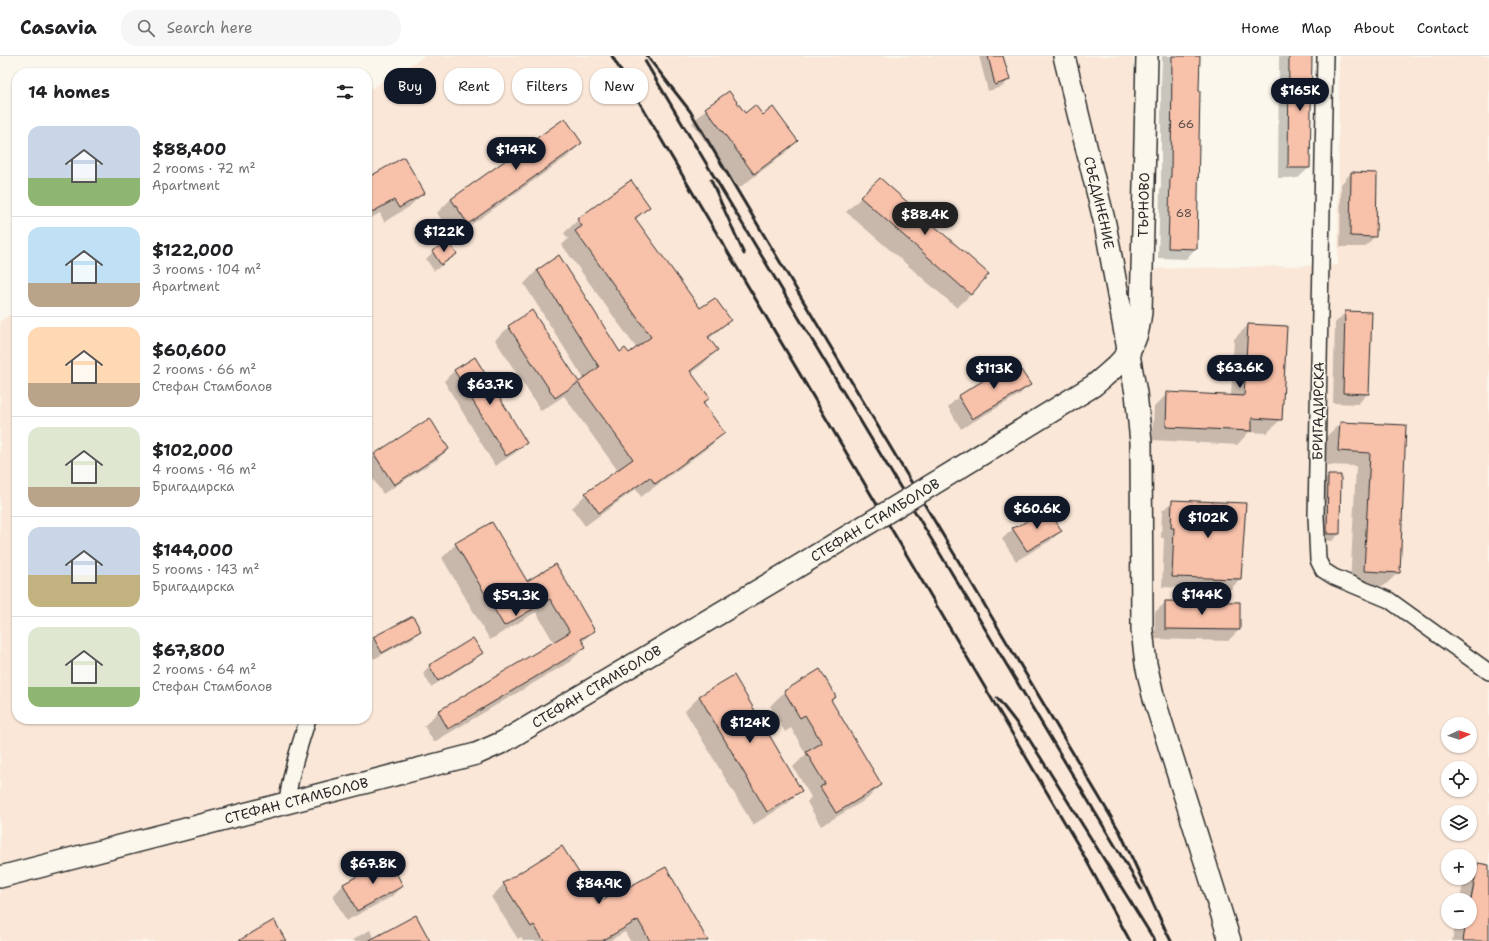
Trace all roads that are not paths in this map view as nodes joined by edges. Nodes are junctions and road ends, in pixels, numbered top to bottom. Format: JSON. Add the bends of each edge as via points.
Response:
{"nodes":[{"id":1,"x":1064,"y":56,"type":"edge"},
{"id":2,"x":1147,"y":56,"type":"edge"},
{"id":3,"x":1325,"y":56,"type":"edge"},
{"id":4,"x":1129,"y":351,"type":"junction"},
{"id":5,"x":1489,"y":672,"type":"edge"},
{"id":6,"x":306,"y":724,"type":"edge"},
{"id":7,"x":287,"y":803,"type":"junction"},
{"id":8,"x":0,"y":877,"type":"edge"},
{"id":9,"x":1230,"y":941,"type":"edge"}],
"edges":[{"from":1,"to":4,"type":"street","name":"СЪЕДИНЕНИЕ","via":[[1105,224]]},
{"from":2,"to":4,"type":"street","name":"ТЪРНОВО","via":[[1141,312],[1137,334]]},
{"from":3,"to":5,"type":"street","name":"БРИГАДИРСКА","via":[[1316,508],[1318,560],[1323,570],[1389,600]]},
{"from":4,"to":7,"type":"street","name":"СТЕФАН СТАМБОЛОВ","bridge":true,"via":[[1093,386],[779,578],[503,742],[476,754]]},
{"from":4,"to":9,"type":"street","name":"СЪЕДИНЕНИЕ","via":[[1141,442],[1142,630],[1146,664],[1153,695]]},
{"from":6,"to":7,"type":"street","via":[[293,765]]},
{"from":7,"to":8,"type":"street","name":"СТЕФАН СТАМБОЛОВ"}]}
